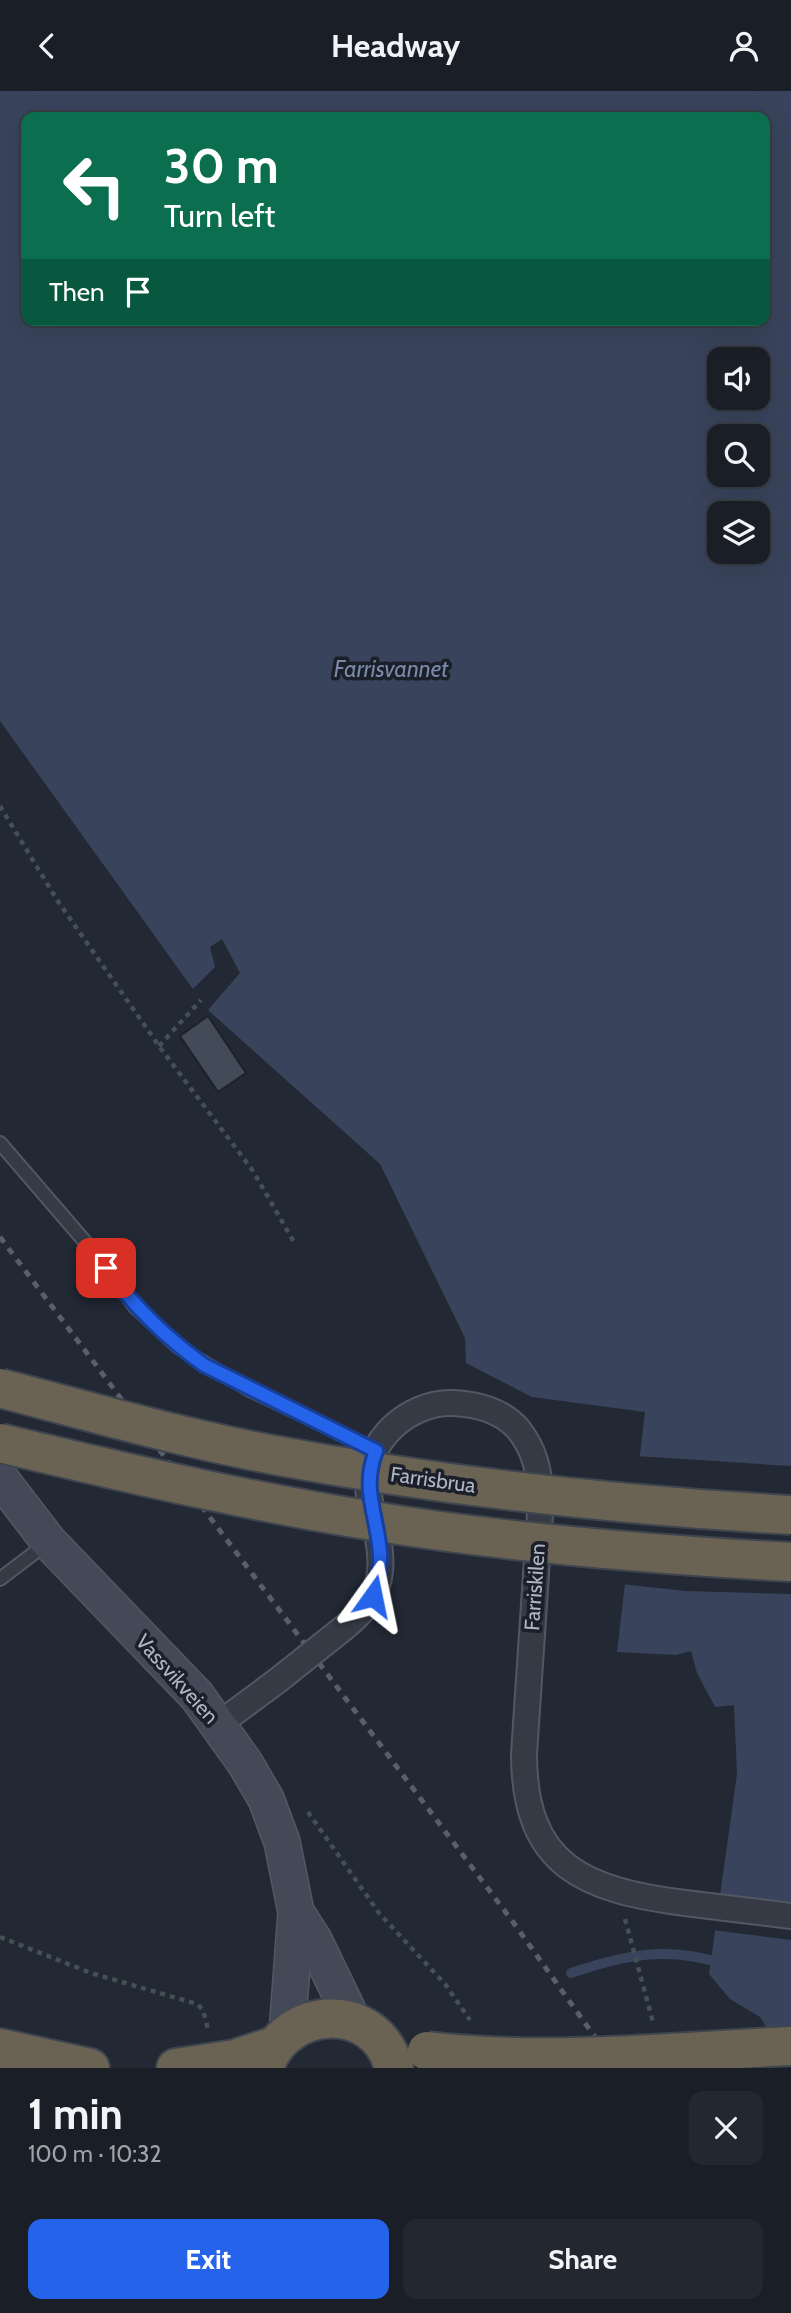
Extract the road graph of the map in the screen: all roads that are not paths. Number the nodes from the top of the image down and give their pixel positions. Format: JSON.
{"nodes":[{"id":1,"x":0,"y":1143,"type":"edge"},
{"id":2,"x":0,"y":1388,"type":"edge"},
{"id":3,"x":0,"y":1443,"type":"edge"},
{"id":4,"x":376,"y":1451,"type":"junction"},
{"id":5,"x":0,"y":1478,"type":"edge"},
{"id":6,"x":791,"y":1515,"type":"edge"},
{"id":7,"x":49,"y":1542,"type":"junction"},
{"id":8,"x":791,"y":1562,"type":"edge"},
{"id":9,"x":0,"y":1579,"type":"edge"},
{"id":10,"x":219,"y":1724,"type":"junction"},
{"id":11,"x":296,"y":1912,"type":"junction"},
{"id":12,"x":791,"y":1916,"type":"edge"},
{"id":13,"x":364,"y":2029,"type":"junction"},
{"id":14,"x":791,"y":2046,"type":"edge"},
{"id":15,"x":0,"y":2048,"type":"edge"},
{"id":16,"x":275,"y":2049,"type":"edge"},
{"id":17,"x":411,"y":2060,"type":"edge"},
{"id":18,"x":90,"y":2068,"type":"edge"},
{"id":19,"x":176,"y":2068,"type":"edge"}],
"edges":[{"from":1,"to":4,"type":"lane"},
{"from":2,"to":6,"type":"highway","name":"Farrisbrua","bridge":true},
{"from":3,"to":8,"type":"highway","bridge":true},
{"from":4,"to":10,"type":"street","name":"Farriskilen","bridge":true},
{"from":4,"to":12,"type":"street","name":"Farriskilen"},
{"from":5,"to":7,"type":"street","name":"Vassvikveien"},
{"from":7,"to":9,"type":"lane"},
{"from":7,"to":10,"type":"street","name":"Vassvikveien"},
{"from":10,"to":11,"type":"street","name":"Vassvikveien"},
{"from":11,"to":13,"type":"street","name":"Vassvikveien"},
{"from":11,"to":16,"type":"street","name":"Vassvikveien"},
{"from":13,"to":16,"type":"highway"},
{"from":13,"to":17,"type":"highway"},
{"from":14,"to":17,"type":"highway","bridge":true},
{"from":15,"to":18,"type":"highway"},
{"from":16,"to":19,"type":"highway"}]}
